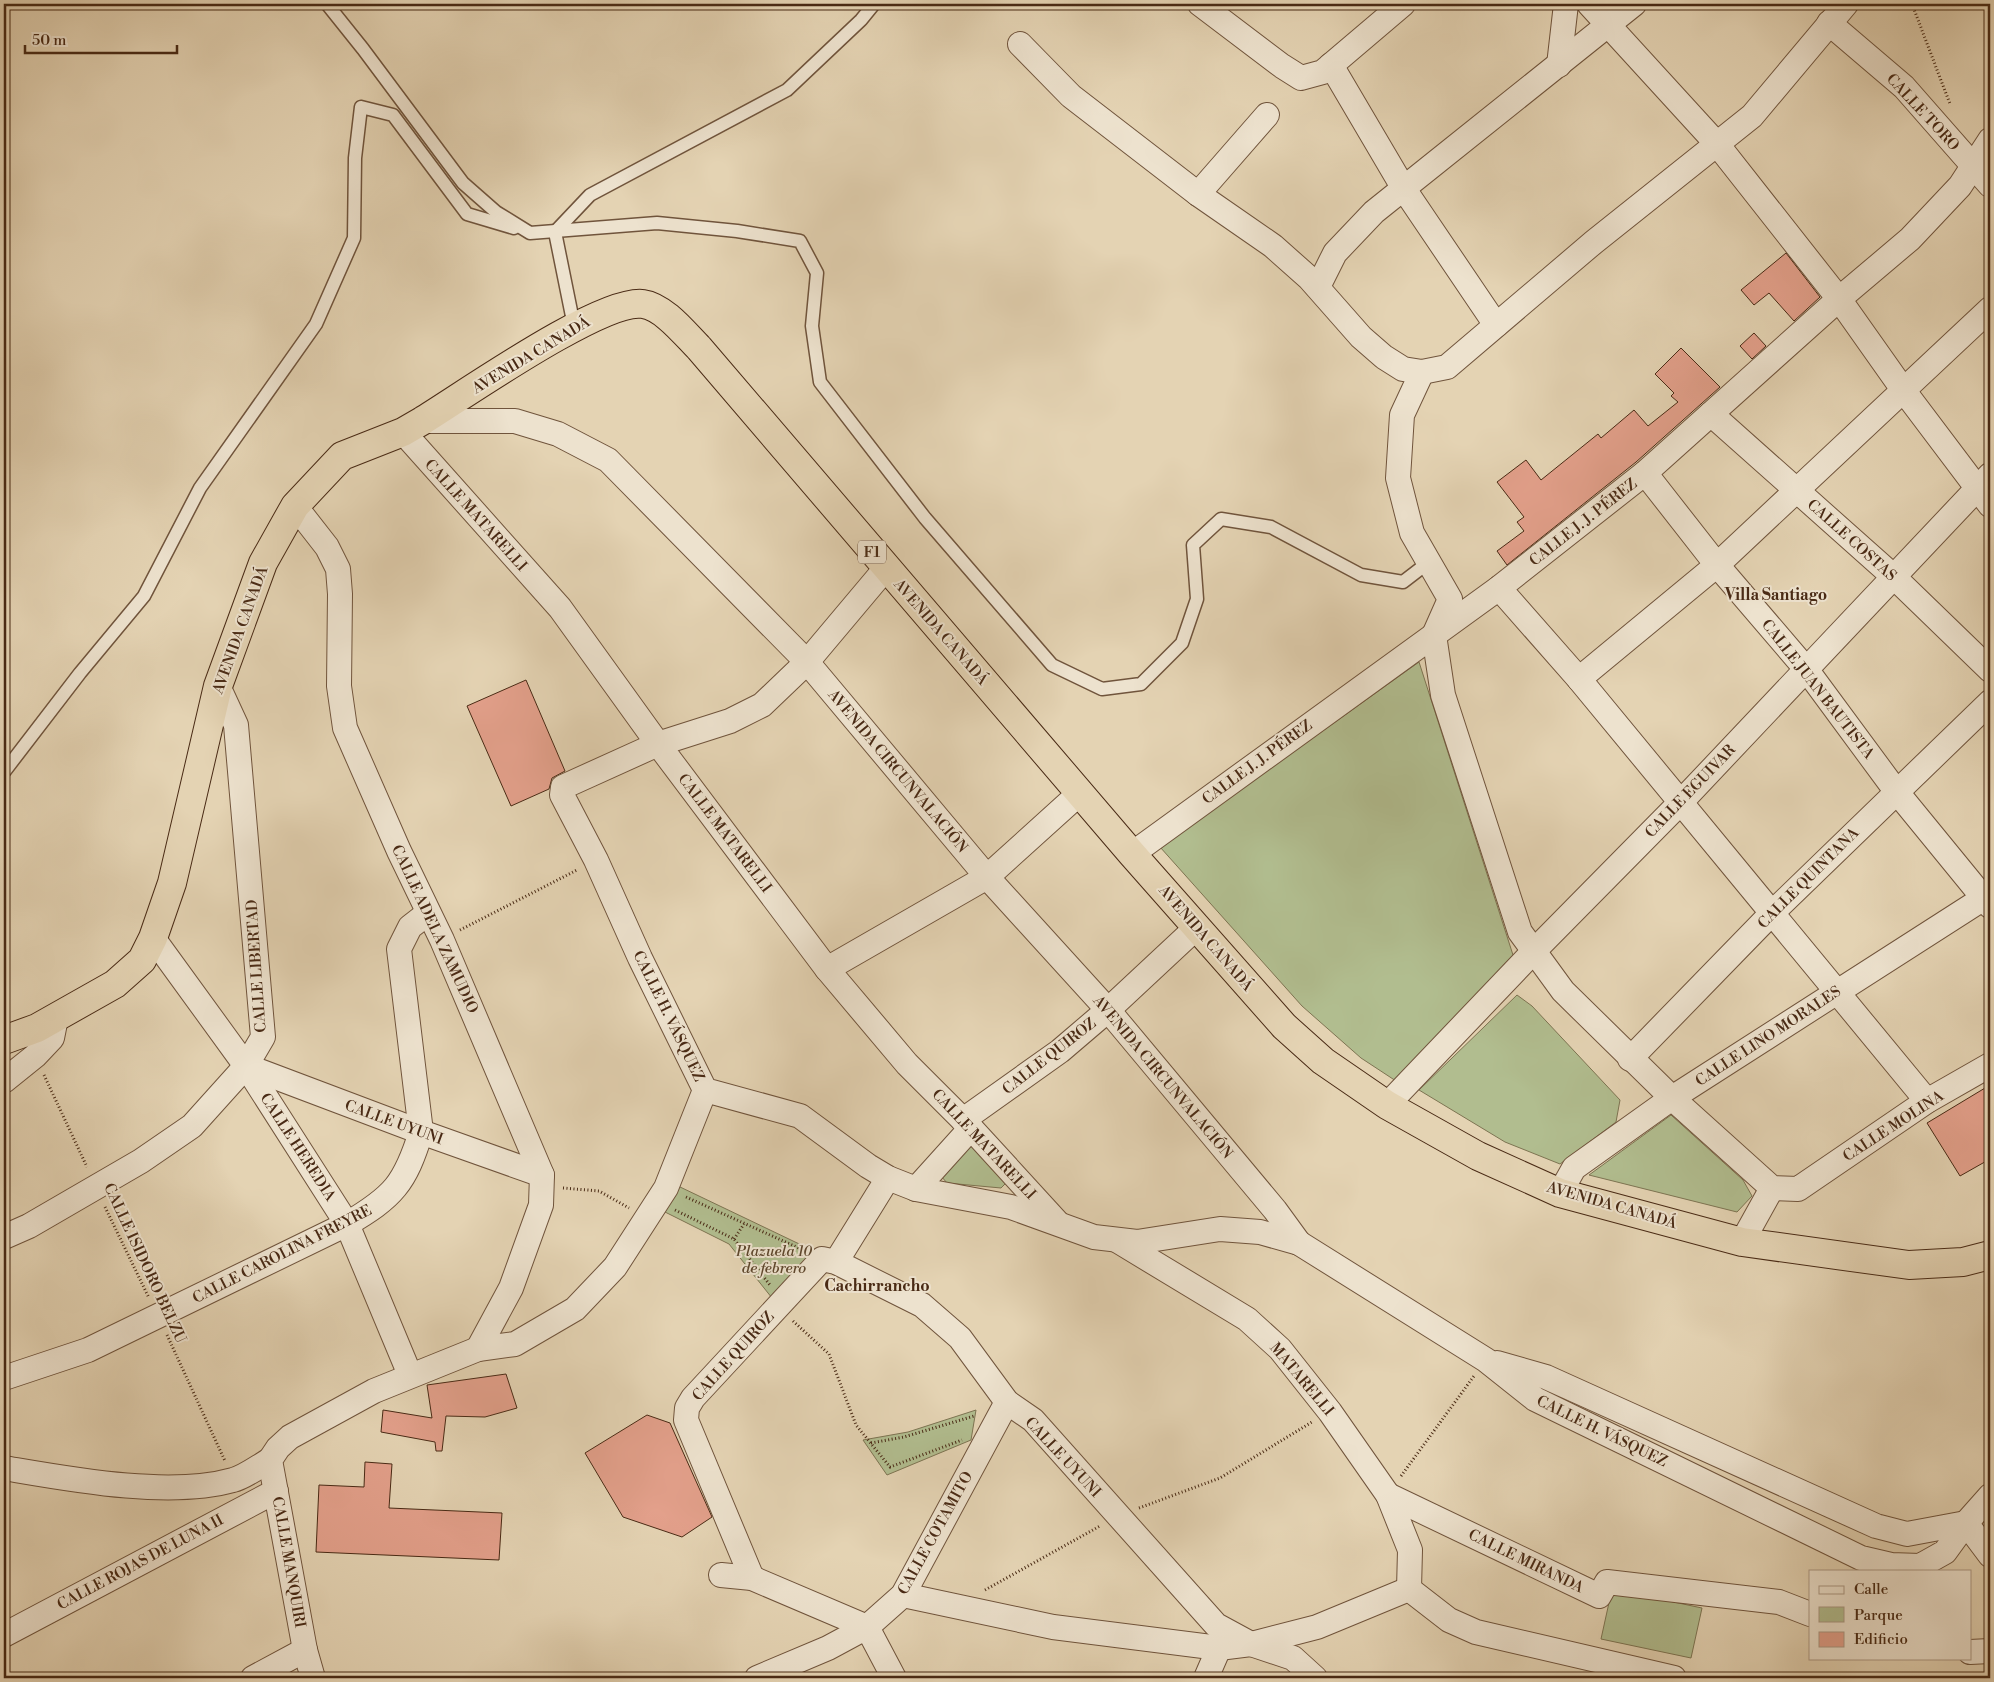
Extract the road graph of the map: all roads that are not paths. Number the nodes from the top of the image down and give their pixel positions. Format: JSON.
{"nodes":[{"id":1,"x":327,"y":4,"type":"edge"},
{"id":2,"x":874,"y":4,"type":"edge"},
{"id":3,"x":1200,"y":4,"type":"edge"},
{"id":4,"x":1403,"y":4,"type":"edge"},
{"id":5,"x":1566,"y":4,"type":"edge"},
{"id":6,"x":1589,"y":4,"type":"edge"},
{"id":7,"x":1634,"y":4,"type":"edge"},
{"id":8,"x":1846,"y":4,"type":"edge"},
{"id":9,"x":1829,"y":23,"type":"junction"},
{"id":10,"x":1608,"y":25,"type":"junction"},
{"id":11,"x":1020,"y":44,"type":"dead end"},
{"id":12,"x":1331,"y":65,"type":"junction"},
{"id":13,"x":1559,"y":65,"type":"junction"},
{"id":14,"x":1267,"y":114,"type":"dead end"},
{"id":15,"x":1990,"y":140,"type":"edge"},
{"id":16,"x":1717,"y":144,"type":"junction"},
{"id":17,"x":1973,"y":165,"type":"junction"},
{"id":18,"x":1990,"y":185,"type":"edge"},
{"id":19,"x":1404,"y":189,"type":"junction"},
{"id":20,"x":1198,"y":194,"type":"junction"},
{"id":21,"x":555,"y":232,"type":"junction"},
{"id":22,"x":530,"y":233,"type":"junction"},
{"id":23,"x":1318,"y":287,"type":"junction"},
{"id":24,"x":1839,"y":299,"type":"junction"},
{"id":25,"x":1990,"y":309,"type":"edge"},
{"id":26,"x":1496,"y":325,"type":"junction"},
{"id":27,"x":574,"y":326,"type":"junction"},
{"id":28,"x":1422,"y":372,"type":"junction"},
{"id":29,"x":1904,"y":391,"type":"junction"},
{"id":30,"x":1711,"y":414,"type":"junction"},
{"id":31,"x":413,"y":426,"type":"junction"},
{"id":32,"x":1645,"y":473,"type":"junction"},
{"id":33,"x":1986,"y":489,"type":"edge"},
{"id":34,"x":1797,"y":490,"type":"junction"},
{"id":35,"x":296,"y":506,"type":"junction"},
{"id":36,"x":1428,"y":562,"type":"junction"},
{"id":37,"x":1717,"y":565,"type":"junction"},
{"id":38,"x":886,"y":568,"type":"junction"},
{"id":39,"x":1894,"y":577,"type":"junction"},
{"id":40,"x":1499,"y":588,"type":"junction"},
{"id":41,"x":1434,"y":635,"type":"junction"},
{"id":42,"x":807,"y":662,"type":"junction"},
{"id":43,"x":1806,"y":669,"type":"junction"},
{"id":44,"x":1990,"y":670,"type":"edge"},
{"id":45,"x":1579,"y":679,"type":"junction"},
{"id":46,"x":218,"y":686,"type":"junction"},
{"id":47,"x":1990,"y":702,"type":"edge"},
{"id":48,"x":658,"y":744,"type":"junction"},
{"id":49,"x":4,"y":772,"type":"edge"},
{"id":50,"x":1896,"y":791,"type":"junction"},
{"id":51,"x":1081,"y":792,"type":"junction"},
{"id":52,"x":1680,"y":803,"type":"junction"},
{"id":53,"x":1132,"y":854,"type":"junction"},
{"id":54,"x":987,"y":877,"type":"junction"},
{"id":55,"x":1988,"y":900,"type":"edge"},
{"id":56,"x":428,"y":913,"type":"junction"},
{"id":57,"x":1771,"y":914,"type":"junction"},
{"id":58,"x":1197,"y":927,"type":"junction"},
{"id":59,"x":153,"y":938,"type":"junction"},
{"id":60,"x":1534,"y":951,"type":"junction"},
{"id":61,"x":827,"y":968,"type":"junction"},
{"id":62,"x":1835,"y":992,"type":"junction"},
{"id":63,"x":1108,"y":1010,"type":"junction"},
{"id":64,"x":56,"y":1018,"type":"junction"},
{"id":65,"x":4,"y":1040,"type":"edge"},
{"id":66,"x":1630,"y":1060,"type":"junction"},
{"id":67,"x":1990,"y":1065,"type":"edge"},
{"id":68,"x":246,"y":1066,"type":"junction"},
{"id":69,"x":4,"y":1081,"type":"edge"},
{"id":70,"x":705,"y":1090,"type":"junction"},
{"id":71,"x":1672,"y":1098,"type":"junction"},
{"id":72,"x":1927,"y":1102,"type":"junction"},
{"id":73,"x":1387,"y":1105,"type":"junction"},
{"id":74,"x":967,"y":1124,"type":"junction"},
{"id":75,"x":422,"y":1132,"type":"junction"},
{"id":76,"x":888,"y":1178,"type":"junction"},
{"id":77,"x":542,"y":1181,"type":"junction"},
{"id":78,"x":1772,"y":1188,"type":"junction"},
{"id":79,"x":916,"y":1189,"type":"junction"},
{"id":80,"x":1560,"y":1193,"type":"junction"},
{"id":81,"x":348,"y":1224,"type":"junction"},
{"id":82,"x":1060,"y":1225,"type":"junction"},
{"id":83,"x":4,"y":1237,"type":"edge"},
{"id":84,"x":1116,"y":1240,"type":"junction"},
{"id":85,"x":1742,"y":1242,"type":"junction"},
{"id":86,"x":1299,"y":1243,"type":"junction"},
{"id":87,"x":1990,"y":1255,"type":"edge"},
{"id":88,"x":829,"y":1261,"type":"junction"},
{"id":89,"x":478,"y":1349,"type":"junction"},
{"id":90,"x":1486,"y":1360,"type":"junction"},
{"id":91,"x":410,"y":1375,"type":"junction"},
{"id":92,"x":4,"y":1378,"type":"edge"},
{"id":93,"x":1007,"y":1402,"type":"junction"},
{"id":94,"x":274,"y":1454,"type":"junction"},
{"id":95,"x":4,"y":1468,"type":"edge"},
{"id":96,"x":276,"y":1490,"type":"junction"},
{"id":97,"x":1388,"y":1495,"type":"junction"},
{"id":98,"x":1990,"y":1496,"type":"edge"},
{"id":99,"x":1966,"y":1522,"type":"junction"},
{"id":100,"x":1990,"y":1555,"type":"edge"},
{"id":101,"x":721,"y":1575,"type":"dead end"},
{"id":102,"x":752,"y":1578,"type":"junction"},
{"id":103,"x":1409,"y":1589,"type":"junction"},
{"id":104,"x":903,"y":1595,"type":"junction"},
{"id":105,"x":1809,"y":1614,"type":"edge"},
{"id":106,"x":867,"y":1627,"type":"junction"},
{"id":107,"x":4,"y":1635,"type":"edge"},
{"id":108,"x":1252,"y":1644,"type":"junction"},
{"id":109,"x":1219,"y":1648,"type":"junction"},
{"id":110,"x":306,"y":1650,"type":"junction"},
{"id":111,"x":1990,"y":1651,"type":"edge"},
{"id":112,"x":1972,"y":1652,"type":"edge"},
{"id":113,"x":253,"y":1678,"type":"edge"},
{"id":114,"x":313,"y":1678,"type":"edge"},
{"id":115,"x":757,"y":1678,"type":"edge"},
{"id":116,"x":894,"y":1678,"type":"edge"},
{"id":117,"x":1206,"y":1678,"type":"edge"},
{"id":118,"x":1315,"y":1678,"type":"edge"},
{"id":119,"x":1674,"y":1678,"type":"edge"}],
"edges":[{"from":1,"to":22,"type":"lane"},
{"from":2,"to":21,"type":"lane"},
{"from":3,"to":12,"type":"street"},
{"from":4,"to":12,"type":"street"},
{"from":5,"to":13,"type":"street"},
{"from":6,"to":10,"type":"street"},
{"from":7,"to":10,"type":"street"},
{"from":8,"to":9,"type":"street"},
{"from":9,"to":16,"type":"street"},
{"from":9,"to":17,"type":"street","name":"CALLE TORO"},
{"from":10,"to":13,"type":"street"},
{"from":10,"to":16,"type":"street"},
{"from":11,"to":20,"type":"street"},
{"from":12,"to":19,"type":"street"},
{"from":13,"to":19,"type":"street"},
{"from":14,"to":20,"type":"street"},
{"from":15,"to":17,"type":"street","name":"CALLE J. J. PÉREZ"},
{"from":16,"to":24,"type":"street"},
{"from":16,"to":26,"type":"street"},
{"from":17,"to":18,"type":"street","name":"CALLE TORO"},
{"from":17,"to":24,"type":"street","name":"CALLE J. J. PÉREZ"},
{"from":19,"to":23,"type":"street"},
{"from":19,"to":26,"type":"street"},
{"from":20,"to":23,"type":"street"},
{"from":21,"to":22,"type":"lane"},
{"from":21,"to":27,"type":"lane"},
{"from":21,"to":36,"type":"lane"},
{"from":22,"to":49,"type":"lane"},
{"from":23,"to":28,"type":"street"},
{"from":24,"to":29,"type":"street"},
{"from":24,"to":30,"type":"street","name":"CALLE J. J. PÉREZ"},
{"from":25,"to":29,"type":"street"},
{"from":26,"to":28,"type":"street"},
{"from":27,"to":31,"type":"highway","name":"AVENIDA CANADÁ","number":"F1"},
{"from":27,"to":38,"type":"highway","name":"AVENIDA CANADÁ","number":"F1"},
{"from":28,"to":36,"type":"street"},
{"from":29,"to":33,"type":"street"},
{"from":29,"to":34,"type":"street"},
{"from":30,"to":32,"type":"street","name":"CALLE J. J. PÉREZ"},
{"from":30,"to":34,"type":"street","name":"CALLE COSTAS"},
{"from":31,"to":35,"type":"highway","name":"AVENIDA CANADÁ","number":"F1"},
{"from":31,"to":42,"type":"street","name":"AVENIDA CIRCUNVALACIÓN"},
{"from":31,"to":48,"type":"street","name":"CALLE MATARELLI"},
{"from":32,"to":37,"type":"street","name":"CALLE JUAN BAUTISTA"},
{"from":32,"to":40,"type":"street","name":"CALLE J. J. PÉREZ"},
{"from":33,"to":39,"type":"street","name":"CALLE EGUIVAR"},
{"from":34,"to":37,"type":"street"},
{"from":34,"to":39,"type":"street","name":"CALLE COSTAS"},
{"from":35,"to":46,"type":"highway","name":"AVENIDA CANADÁ","number":"F1"},
{"from":35,"to":56,"type":"street","name":"CALLE ADELA ZAMUDIO"},
{"from":36,"to":41,"type":"street"},
{"from":37,"to":43,"type":"street","name":"CALLE JUAN BAUTISTA"},
{"from":37,"to":45,"type":"street"},
{"from":38,"to":42,"type":"street"},
{"from":38,"to":51,"type":"highway","name":"AVENIDA CANADÁ","number":"F1"},
{"from":39,"to":43,"type":"street","name":"CALLE EGUIVAR"},
{"from":39,"to":44,"type":"street","name":"CALLE COSTAS"},
{"from":40,"to":41,"type":"street","name":"CALLE J. J. PÉREZ"},
{"from":40,"to":45,"type":"street"},
{"from":41,"to":53,"type":"street","name":"CALLE J. J. PÉREZ"},
{"from":41,"to":60,"type":"street"},
{"from":42,"to":48,"type":"street"},
{"from":42,"to":54,"type":"street","name":"AVENIDA CIRCUNVALACIÓN"},
{"from":43,"to":50,"type":"street","name":"CALLE JUAN BAUTISTA"},
{"from":43,"to":52,"type":"street","name":"CALLE EGUIVAR"},
{"from":45,"to":52,"type":"street"},
{"from":46,"to":59,"type":"highway","name":"AVENIDA CANADÁ","number":"F1"},
{"from":46,"to":68,"type":"street","name":"CALLE LIBERTAD"},
{"from":47,"to":50,"type":"street","name":"CALLE QUINTANA"},
{"from":48,"to":61,"type":"street","name":"CALLE MATARELLI"},
{"from":48,"to":70,"type":"street","name":"CALLE H. VÁSQUEZ"},
{"from":50,"to":55,"type":"street","name":"CALLE JUAN BAUTISTA"},
{"from":50,"to":57,"type":"street","name":"CALLE QUINTANA"},
{"from":51,"to":53,"type":"highway","name":"AVENIDA CANADÁ","number":"F1"},
{"from":51,"to":54,"type":"street"},
{"from":52,"to":57,"type":"street"},
{"from":52,"to":60,"type":"street","name":"CALLE EGUIVAR"},
{"from":53,"to":58,"type":"highway","name":"AVENIDA CANADÁ","number":"F1"},
{"from":54,"to":61,"type":"street"},
{"from":54,"to":63,"type":"street","name":"AVENIDA CIRCUNVALACIÓN"},
{"from":55,"to":62,"type":"street","name":"CALLE LINO MORALES"},
{"from":56,"to":75,"type":"street","name":"CALLE CAROLINA FREYRE"},
{"from":56,"to":77,"type":"street","name":"CALLE ADELA ZAMUDIO"},
{"from":57,"to":62,"type":"street"},
{"from":57,"to":66,"type":"street","name":"CALLE QUINTANA"},
{"from":58,"to":63,"type":"street","name":"CALLE QUIROZ"},
{"from":58,"to":73,"type":"highway","name":"AVENIDA CANADÁ","number":"F1"},
{"from":59,"to":64,"type":"highway","name":"AVENIDA CANADÁ","number":"F1"},
{"from":59,"to":68,"type":"street","name":"CALLE HEREDIA"},
{"from":60,"to":66,"type":"street"},
{"from":60,"to":73,"type":"street","name":"CALLE EGUIVAR"},
{"from":61,"to":74,"type":"street","name":"CALLE MATARELLI"},
{"from":62,"to":71,"type":"street","name":"CALLE LINO MORALES"},
{"from":62,"to":72,"type":"street"},
{"from":63,"to":74,"type":"street","name":"CALLE QUIROZ"},
{"from":63,"to":86,"type":"street","name":"AVENIDA CIRCUNVALACIÓN"},
{"from":64,"to":65,"type":"highway","name":"AVENIDA CANADÁ","number":"F1"},
{"from":64,"to":69,"type":"street"},
{"from":66,"to":71,"type":"street"},
{"from":67,"to":72,"type":"street","name":"CALLE MOLINA"},
{"from":68,"to":75,"type":"street","name":"CALLE UYUNI"},
{"from":68,"to":81,"type":"street","name":"CALLE HEREDIA"},
{"from":68,"to":83,"type":"street","name":"CALLE LIBERTAD"},
{"from":70,"to":76,"type":"street","name":"CALLE H. VÁSQUEZ"},
{"from":70,"to":89,"type":"street"},
{"from":71,"to":78,"type":"street"},
{"from":71,"to":80,"type":"street","name":"CALLE LINO MORALES"},
{"from":72,"to":78,"type":"street","name":"CALLE MOLINA"},
{"from":73,"to":80,"type":"highway","name":"AVENIDA CANADÁ","number":"F1"},
{"from":74,"to":79,"type":"street","name":"CALLE QUIROZ"},
{"from":74,"to":82,"type":"street","name":"CALLE MATARELLI"},
{"from":75,"to":77,"type":"street","name":"CALLE UYUNI"},
{"from":75,"to":81,"type":"street","name":"CALLE CAROLINA FREYRE"},
{"from":76,"to":79,"type":"street","name":"CALLE H. VÁSQUEZ"},
{"from":76,"to":88,"type":"street","name":"CALLE QUIROZ"},
{"from":77,"to":89,"type":"street"},
{"from":78,"to":85,"type":"street"},
{"from":79,"to":82,"type":"street","name":"CALLE H. VÁSQUEZ"},
{"from":80,"to":85,"type":"highway","name":"AVENIDA CANADÁ","number":"F1"},
{"from":81,"to":91,"type":"street","name":"CALLE HEREDIA"},
{"from":81,"to":92,"type":"street","name":"CALLE CAROLINA FREYRE"},
{"from":82,"to":84,"type":"street","name":"CALLE H. VÁSQUEZ"},
{"from":84,"to":86,"type":"street","name":"CALLE H. VÁSQUEZ"},
{"from":84,"to":97,"type":"street","name":"MATARELLI"},
{"from":85,"to":87,"type":"highway","name":"AVENIDA CANADÁ","number":"F1"},
{"from":86,"to":90,"type":"street"},
{"from":88,"to":93,"type":"street","name":"CALLE UYUNI"},
{"from":88,"to":102,"type":"street","name":"CALLE QUIROZ"},
{"from":89,"to":91,"type":"street"},
{"from":90,"to":99,"type":"street","name":"CALLE H. VÁSQUEZ"},
{"from":90,"to":99,"type":"street","name":"CALLE H. VÁSQUEZ"},
{"from":91,"to":94,"type":"street"},
{"from":93,"to":104,"type":"street","name":"CALLE COTAMITO"},
{"from":93,"to":108,"type":"street","name":"CALLE UYUNI"},
{"from":94,"to":95,"type":"street"},
{"from":94,"to":96,"type":"street","name":"CALLE MANQUIRI"},
{"from":96,"to":107,"type":"street","name":"CALLE ROJAS DE LUNA II"},
{"from":96,"to":110,"type":"street","name":"CALLE MANQUIRI"},
{"from":97,"to":103,"type":"street","name":"MATARELLI"},
{"from":97,"to":105,"type":"street","name":"CALLE MIRANDA"},
{"from":98,"to":99,"type":"street","name":"CALLE H. VÁSQUEZ"},
{"from":99,"to":100,"type":"street"},
{"from":101,"to":102,"type":"street"},
{"from":102,"to":106,"type":"street"},
{"from":103,"to":108,"type":"street"},
{"from":103,"to":119,"type":"street"},
{"from":104,"to":106,"type":"street","name":"CALLE COTAMITO"},
{"from":104,"to":109,"type":"street"},
{"from":106,"to":115,"type":"street","name":"CALLE COTAMITO"},
{"from":106,"to":116,"type":"street"},
{"from":108,"to":109,"type":"street"},
{"from":108,"to":118,"type":"street","name":"CALLE UYUNI"},
{"from":109,"to":117,"type":"street"},
{"from":110,"to":113,"type":"street"},
{"from":110,"to":114,"type":"street","name":"CALLE MANQUIRI"},
{"from":111,"to":112,"type":"street"}]}
